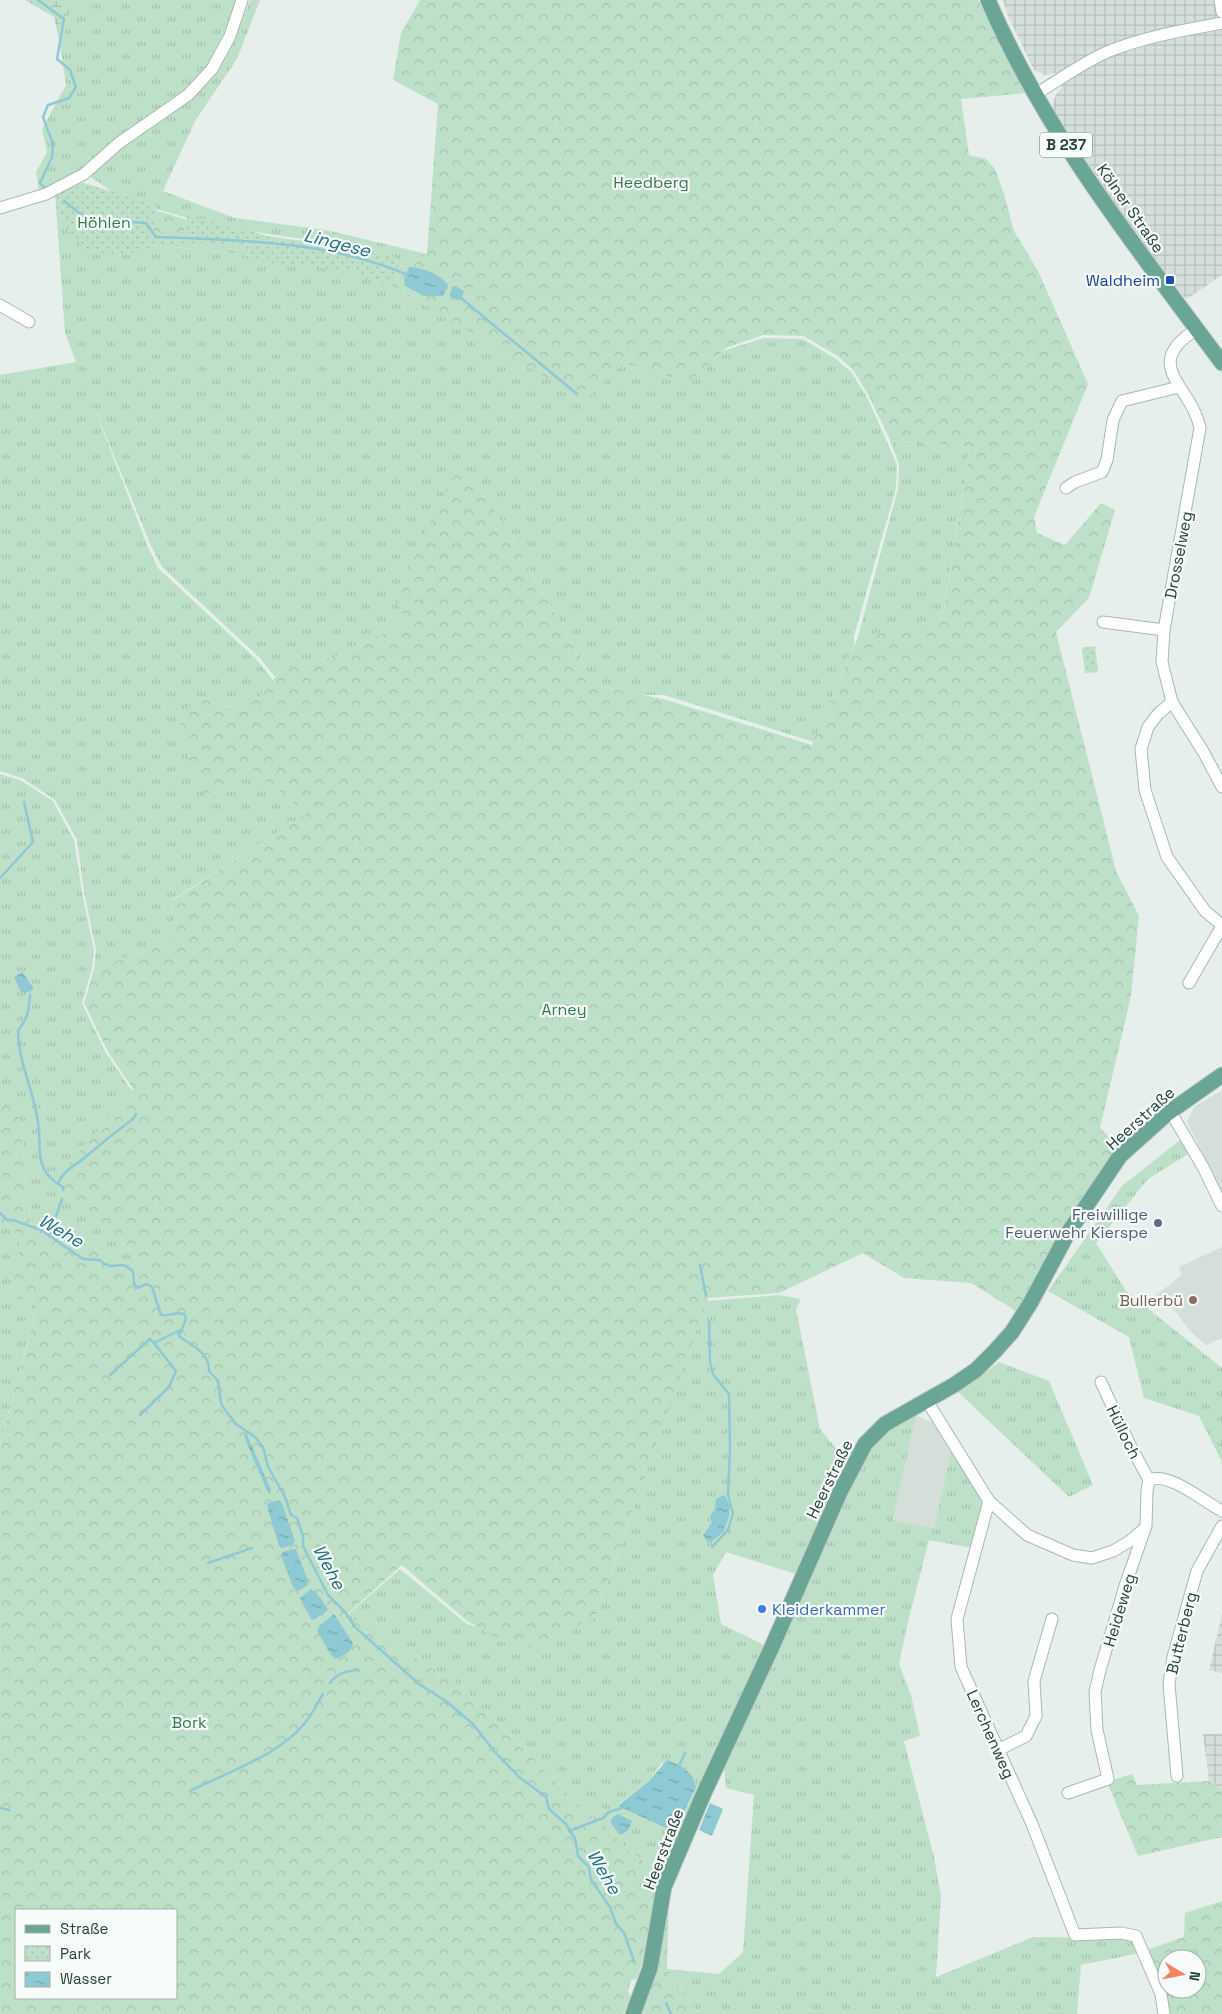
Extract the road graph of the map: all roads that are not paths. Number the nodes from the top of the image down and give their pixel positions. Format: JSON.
{"nodes":[{"id":1,"x":242,"y":0,"type":"edge"},
{"id":2,"x":988,"y":0,"type":"edge"},
{"id":3,"x":1220,"y":0,"type":"edge"},
{"id":4,"x":1222,"y":12,"type":"edge"},
{"id":5,"x":1222,"y":23,"type":"edge"},
{"id":6,"x":1034,"y":95,"type":"junction"},
{"id":7,"x":0,"y":208,"type":"edge"},
{"id":8,"x":0,"y":305,"type":"edge"},
{"id":9,"x":29,"y":322,"type":"dead end"},
{"id":10,"x":1197,"y":329,"type":"junction"},
{"id":11,"x":1222,"y":363,"type":"edge"},
{"id":12,"x":1179,"y":387,"type":"junction"},
{"id":13,"x":1066,"y":488,"type":"dead end"},
{"id":14,"x":1102,"y":622,"type":"dead end"},
{"id":15,"x":1164,"y":630,"type":"junction"},
{"id":16,"x":1172,"y":702,"type":"junction"},
{"id":17,"x":1222,"y":787,"type":"edge"},
{"id":18,"x":1222,"y":925,"type":"edge"},
{"id":19,"x":1189,"y":983,"type":"dead end"},
{"id":20,"x":1222,"y":1075,"type":"edge"},
{"id":21,"x":1170,"y":1111,"type":"junction"},
{"id":22,"x":1222,"y":1206,"type":"edge"},
{"id":23,"x":1101,"y":1382,"type":"dead end"},
{"id":24,"x":927,"y":1401,"type":"junction"},
{"id":25,"x":1149,"y":1480,"type":"junction"},
{"id":26,"x":989,"y":1501,"type":"junction"},
{"id":27,"x":1222,"y":1511,"type":"edge"},
{"id":28,"x":1146,"y":1526,"type":"junction"},
{"id":29,"x":1222,"y":1526,"type":"edge"},
{"id":30,"x":1052,"y":1619,"type":"dead end"},
{"id":31,"x":998,"y":1750,"type":"junction"},
{"id":32,"x":1177,"y":1776,"type":"dead end"},
{"id":33,"x":1068,"y":1794,"type":"dead end"},
{"id":34,"x":633,"y":2014,"type":"edge"},
{"id":35,"x":1164,"y":2014,"type":"edge"}],
"edges":[{"from":1,"to":7,"type":"street"},
{"from":2,"to":6,"type":"main road","number":"B 237"},
{"from":3,"to":4,"type":"street"},
{"from":5,"to":6,"type":"street"},
{"from":6,"to":10,"type":"main road","name":"Kölner Straße","number":"B 237"},
{"from":8,"to":9,"type":"street"},
{"from":10,"to":11,"type":"main road","name":"Kölner Straße","number":"B 237"},
{"from":10,"to":12,"type":"street","name":"Drosselweg"},
{"from":12,"to":13,"type":"street"},
{"from":12,"to":15,"type":"street","name":"Drosselweg"},
{"from":14,"to":15,"type":"street"},
{"from":15,"to":16,"type":"street","name":"Drosselweg"},
{"from":16,"to":17,"type":"street","name":"Drosselweg"},
{"from":16,"to":18,"type":"street"},
{"from":18,"to":19,"type":"street"},
{"from":20,"to":21,"type":"main road","name":"Heerstraße"},
{"from":21,"to":22,"type":"street"},
{"from":21,"to":24,"type":"main road","name":"Heerstraße"},
{"from":23,"to":25,"type":"street","name":"Hülloch"},
{"from":24,"to":26,"type":"street"},
{"from":24,"to":34,"type":"main road","name":"Heerstraße"},
{"from":25,"to":27,"type":"street"},
{"from":25,"to":28,"type":"street","name":"Heideweg"},
{"from":26,"to":28,"type":"street"},
{"from":26,"to":31,"type":"street","name":"Lerchenweg"},
{"from":28,"to":33,"type":"street","name":"Heideweg"},
{"from":29,"to":32,"type":"street","name":"Butterberg"},
{"from":30,"to":31,"type":"street"},
{"from":31,"to":35,"type":"street","name":"Lerchenweg"}]}
